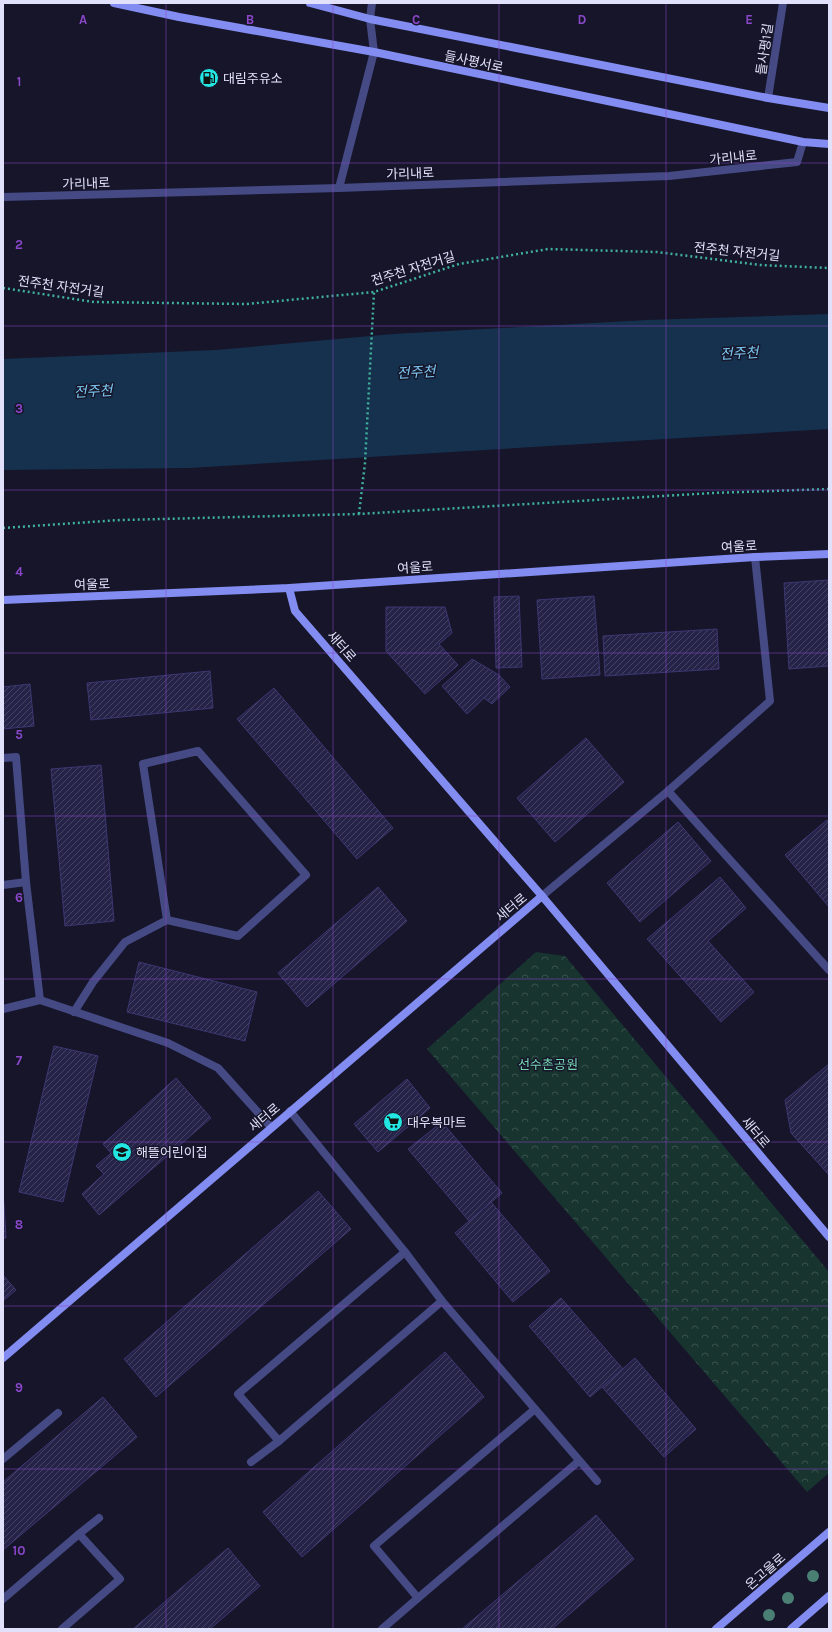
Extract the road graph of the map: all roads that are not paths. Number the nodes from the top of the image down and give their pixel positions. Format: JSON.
{"nodes":[{"id":1,"x":114,"y":3,"type":"edge"},
{"id":2,"x":310,"y":3,"type":"edge"},
{"id":3,"x":372,"y":3,"type":"edge"},
{"id":4,"x":782,"y":3,"type":"edge"},
{"id":5,"x":370,"y":19,"type":"junction"},
{"id":6,"x":374,"y":52,"type":"junction"},
{"id":7,"x":768,"y":98,"type":"junction"},
{"id":8,"x":829,"y":108,"type":"edge"},
{"id":9,"x":803,"y":142,"type":"junction"},
{"id":10,"x":829,"y":144,"type":"edge"},
{"id":11,"x":339,"y":188,"type":"junction"},
{"id":12,"x":3,"y":197,"type":"edge"},
{"id":13,"x":829,"y":554,"type":"edge"},
{"id":14,"x":755,"y":557,"type":"junction"},
{"id":15,"x":290,"y":588,"type":"junction"},
{"id":16,"x":3,"y":600,"type":"edge"},
{"id":17,"x":3,"y":758,"type":"edge"},
{"id":18,"x":668,"y":792,"type":"junction"},
{"id":19,"x":26,"y":882,"type":"junction"},
{"id":20,"x":3,"y":885,"type":"edge"},
{"id":21,"x":542,"y":896,"type":"junction"},
{"id":22,"x":167,"y":920,"type":"junction"},
{"id":23,"x":828,"y":966,"type":"edge"},
{"id":24,"x":40,"y":1000,"type":"junction"},
{"id":25,"x":3,"y":1009,"type":"edge"},
{"id":26,"x":74,"y":1012,"type":"junction"},
{"id":27,"x":290,"y":1111,"type":"junction"},
{"id":28,"x":271,"y":1127,"type":"junction"},
{"id":29,"x":829,"y":1237,"type":"edge"},
{"id":30,"x":405,"y":1252,"type":"junction"},
{"id":31,"x":442,"y":1301,"type":"junction"},
{"id":32,"x":3,"y":1358,"type":"edge"},
{"id":33,"x":535,"y":1409,"type":"junction"},
{"id":34,"x":58,"y":1413,"type":"dead end"},
{"id":35,"x":279,"y":1441,"type":"junction"},
{"id":36,"x":3,"y":1459,"type":"edge"},
{"id":37,"x":579,"y":1461,"type":"junction"},
{"id":38,"x":251,"y":1462,"type":"dead end"},
{"id":39,"x":597,"y":1481,"type":"dead end"},
{"id":40,"x":99,"y":1518,"type":"dead end"},
{"id":41,"x":829,"y":1532,"type":"edge"},
{"id":42,"x":79,"y":1534,"type":"junction"},
{"id":43,"x":829,"y":1596,"type":"edge"},
{"id":44,"x":418,"y":1598,"type":"junction"},
{"id":45,"x":3,"y":1599,"type":"edge"},
{"id":46,"x":62,"y":1629,"type":"edge"},
{"id":47,"x":382,"y":1629,"type":"edge"},
{"id":48,"x":716,"y":1629,"type":"edge"},
{"id":49,"x":791,"y":1629,"type":"edge"}],
"edges":[{"from":1,"to":6,"type":"street","name":"들사평서로"},
{"from":2,"to":5,"type":"street","name":"들사평서로"},
{"from":3,"to":5,"type":"street"},
{"from":4,"to":7,"type":"street","name":"들사평1길"},
{"from":5,"to":6,"type":"street"},
{"from":5,"to":7,"type":"street","name":"들사평서로"},
{"from":6,"to":9,"type":"street","name":"들사평서로"},
{"from":6,"to":11,"type":"street"},
{"from":7,"to":8,"type":"street","name":"들사평서로"},
{"from":9,"to":10,"type":"street","name":"들사평서로"},
{"from":9,"to":11,"type":"street","name":"가리내로"},
{"from":11,"to":12,"type":"street","name":"가리내로"},
{"from":13,"to":14,"type":"street","name":"여울로"},
{"from":14,"to":15,"type":"street","name":"여울로"},
{"from":14,"to":18,"type":"street","name":"새터로"},
{"from":15,"to":16,"type":"street","name":"여울로"},
{"from":15,"to":21,"type":"street","name":"새터로"},
{"from":17,"to":19,"type":"street"},
{"from":18,"to":21,"type":"street","name":"새터로"},
{"from":18,"to":23,"type":"street"},
{"from":19,"to":20,"type":"street"},
{"from":19,"to":24,"type":"street"},
{"from":21,"to":27,"type":"street","name":"새터로"},
{"from":21,"to":29,"type":"street","name":"새터로"},
{"from":22,"to":22,"type":"street"},
{"from":22,"to":26,"type":"street"},
{"from":24,"to":25,"type":"street"},
{"from":24,"to":26,"type":"street"},
{"from":26,"to":28,"type":"street"},
{"from":27,"to":28,"type":"street","name":"새터로"},
{"from":27,"to":30,"type":"street"},
{"from":28,"to":32,"type":"street","name":"새터로"},
{"from":30,"to":31,"type":"street"},
{"from":30,"to":35,"type":"street"},
{"from":31,"to":33,"type":"street"},
{"from":31,"to":35,"type":"street"},
{"from":33,"to":37,"type":"street"},
{"from":33,"to":44,"type":"street"},
{"from":34,"to":36,"type":"street"},
{"from":35,"to":38,"type":"street"},
{"from":37,"to":39,"type":"street"},
{"from":37,"to":44,"type":"street"},
{"from":40,"to":42,"type":"street"},
{"from":41,"to":48,"type":"street","name":"온고을로"},
{"from":42,"to":45,"type":"street"},
{"from":42,"to":46,"type":"street"},
{"from":43,"to":49,"type":"street"},
{"from":44,"to":47,"type":"street"}]}
